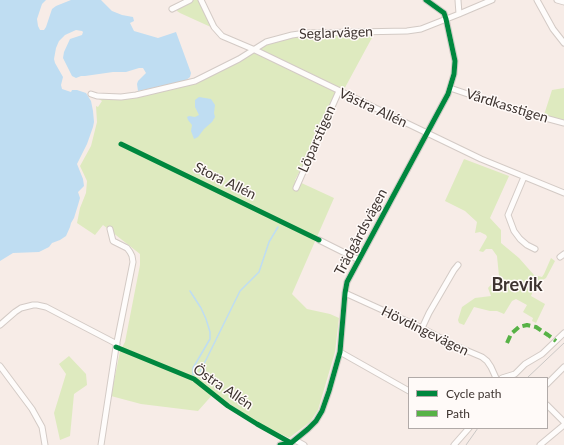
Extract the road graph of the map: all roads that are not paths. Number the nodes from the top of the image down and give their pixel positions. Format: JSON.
{"nodes":[{"id":1,"x":190,"y":0,"type":"edge"},
{"id":2,"x":201,"y":0,"type":"edge"},
{"id":3,"x":426,"y":0,"type":"edge"},
{"id":4,"x":458,"y":0,"type":"edge"},
{"id":5,"x":492,"y":0,"type":"edge"},
{"id":6,"x":537,"y":0,"type":"edge"},
{"id":7,"x":557,"y":0,"type":"edge"},
{"id":8,"x":564,"y":2,"type":"edge"},
{"id":9,"x":172,"y":9,"type":"dead end"},
{"id":10,"x":459,"y":14,"type":"junction"},
{"id":11,"x":446,"y":19,"type":"junction"},
{"id":12,"x":564,"y":43,"type":"edge"},
{"id":13,"x":255,"y":50,"type":"junction"},
{"id":14,"x":450,"y":88,"type":"junction"},
{"id":15,"x":339,"y":91,"type":"junction"},
{"id":16,"x":91,"y":94,"type":"dead end"},
{"id":17,"x":564,"y":123,"type":"edge"},
{"id":18,"x":427,"y":133,"type":"junction"},
{"id":19,"x":524,"y":177,"type":"junction"},
{"id":20,"x":296,"y":188,"type":"dead end"},
{"id":21,"x":564,"y":193,"type":"edge"},
{"id":22,"x":110,"y":229,"type":"dead end"},
{"id":23,"x":319,"y":240,"type":"dead end"},
{"id":24,"x":535,"y":249,"type":"dead end"},
{"id":25,"x":359,"y":260,"type":"junction"},
{"id":26,"x":458,"y":265,"type":"dead end"},
{"id":27,"x":345,"y":293,"type":"junction"},
{"id":28,"x":0,"y":325,"type":"edge"},
{"id":29,"x":422,"y":328,"type":"junction"},
{"id":30,"x":564,"y":333,"type":"edge"},
{"id":31,"x":117,"y":344,"type":"junction"},
{"id":32,"x":340,"y":352,"type":"junction"},
{"id":33,"x":0,"y":366,"type":"edge"},
{"id":34,"x":564,"y":367,"type":"edge"},
{"id":35,"x":516,"y":376,"type":"edge"},
{"id":36,"x":496,"y":377,"type":"edge"},
{"id":37,"x":548,"y":383,"type":"edge"},
{"id":38,"x":408,"y":390,"type":"edge"},
{"id":39,"x":548,"y":406,"type":"edge"},
{"id":40,"x":564,"y":424,"type":"edge"},
{"id":41,"x":468,"y":429,"type":"edge"},
{"id":42,"x":295,"y":440,"type":"junction"},
{"id":43,"x":45,"y":445,"type":"edge"},
{"id":44,"x":101,"y":445,"type":"edge"},
{"id":45,"x":280,"y":445,"type":"edge"},
{"id":46,"x":304,"y":445,"type":"edge"},
{"id":47,"x":454,"y":445,"type":"edge"},
{"id":48,"x":540,"y":445,"type":"edge"}],
"edges":[{"from":1,"to":9,"type":"street"},
{"from":2,"to":13,"type":"street","name":"Västra Allén"},
{"from":3,"to":11,"type":"street"},
{"from":4,"to":10,"type":"street"},
{"from":5,"to":10,"type":"street","name":"Seglarvägen"},
{"from":6,"to":12,"type":"street"},
{"from":7,"to":8,"type":"street"},
{"from":10,"to":11,"type":"street","name":"Seglarvägen"},
{"from":11,"to":13,"type":"street","name":"Seglarvägen"},
{"from":11,"to":14,"type":"street","name":"Trädgårdsvägen"},
{"from":13,"to":15,"type":"street","name":"Västra Allén"},
{"from":13,"to":16,"type":"street","name":"Seglarvägen"},
{"from":14,"to":17,"type":"street","name":"Vårdkasstigen"},
{"from":14,"to":18,"type":"street","name":"Trädgårdsvägen"},
{"from":15,"to":18,"type":"street","name":"Västra Allén"},
{"from":15,"to":20,"type":"street","name":"Löparstigen"},
{"from":18,"to":19,"type":"street","name":"Västra Allén"},
{"from":18,"to":25,"type":"street","name":"Trädgårdsvägen"},
{"from":19,"to":21,"type":"street","name":"Västra Allén"},
{"from":19,"to":24,"type":"street"},
{"from":22,"to":31,"type":"street"},
{"from":23,"to":25,"type":"street"},
{"from":25,"to":27,"type":"street","name":"Trädgårdsvägen"},
{"from":26,"to":29,"type":"street"},
{"from":27,"to":29,"type":"street","name":"Hövdingevägen"},
{"from":27,"to":32,"type":"street","name":"Trädgårdsvägen"},
{"from":28,"to":31,"type":"street"},
{"from":29,"to":36,"type":"street","name":"Hövdingevägen"},
{"from":30,"to":35,"type":"street"},
{"from":31,"to":44,"type":"street"},
{"from":32,"to":38,"type":"street"},
{"from":32,"to":42,"type":"street","name":"Trädgårdsvägen"},
{"from":33,"to":43,"type":"street"},
{"from":34,"to":37,"type":"street"},
{"from":39,"to":40,"type":"street"},
{"from":40,"to":48,"type":"street"},
{"from":41,"to":47,"type":"street"},
{"from":42,"to":45,"type":"street","name":"Trädgårdsvägen"},
{"from":42,"to":46,"type":"street"}]}
